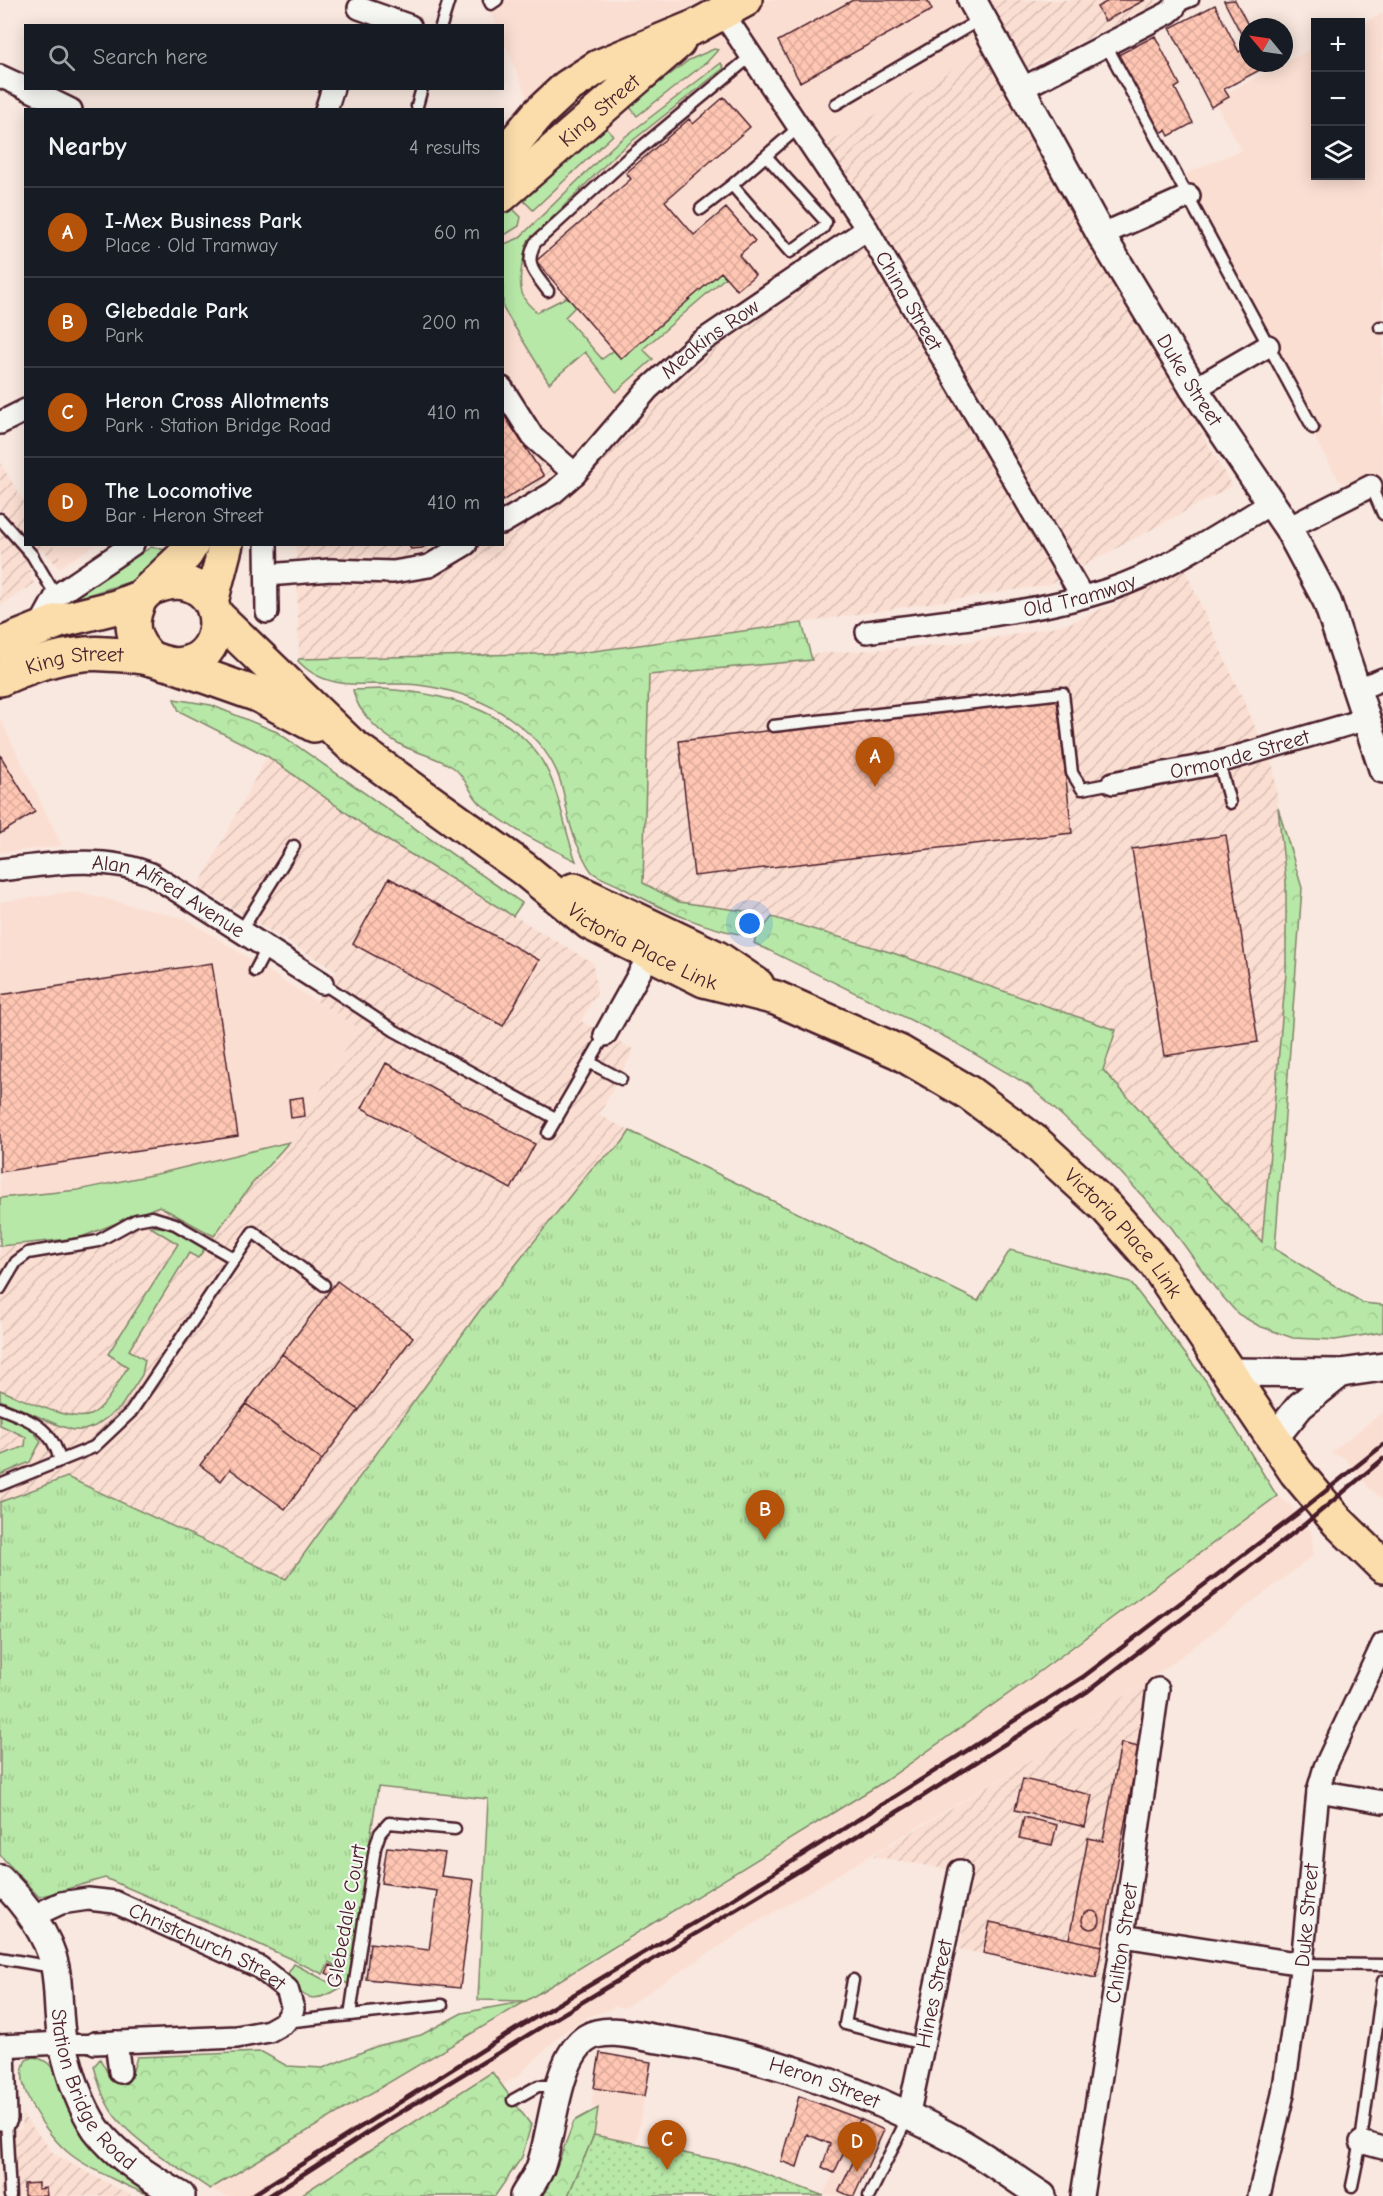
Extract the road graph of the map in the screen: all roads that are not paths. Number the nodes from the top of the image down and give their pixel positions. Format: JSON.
{"nodes":[{"id":1,"x":449,"y":0,"type":"edge"},
{"id":2,"x":489,"y":0,"type":"edge"},
{"id":3,"x":497,"y":0,"type":"edge"},
{"id":4,"x":1181,"y":3,"type":"edge"},
{"id":5,"x":977,"y":9,"type":"edge"},
{"id":6,"x":358,"y":11,"type":"edge"},
{"id":7,"x":721,"y":13,"type":"edge"},
{"id":8,"x":403,"y":24,"type":"edge"},
{"id":9,"x":442,"y":24,"type":"edge"},
{"id":10,"x":1106,"y":45,"type":"junction"},
{"id":11,"x":750,"y":57,"type":"junction"},
{"id":12,"x":0,"y":77,"type":"edge"},
{"id":13,"x":24,"y":87,"type":"edge"},
{"id":14,"x":30,"y":90,"type":"edge"},
{"id":15,"x":332,"y":90,"type":"edge"},
{"id":16,"x":421,"y":90,"type":"edge"},
{"id":17,"x":1019,"y":90,"type":"junction"},
{"id":18,"x":836,"y":104,"type":"dead end"},
{"id":19,"x":417,"y":106,"type":"dead end"},
{"id":20,"x":67,"y":108,"type":"edge"},
{"id":21,"x":327,"y":108,"type":"edge"},
{"id":22,"x":798,"y":128,"type":"junction"},
{"id":23,"x":512,"y":153,"type":"edge"},
{"id":24,"x":767,"y":157,"type":"junction"},
{"id":25,"x":732,"y":185,"type":"junction"},
{"id":26,"x":504,"y":187,"type":"edge"},
{"id":27,"x":1189,"y":196,"type":"junction"},
{"id":28,"x":701,"y":209,"type":"dead end"},
{"id":29,"x":867,"y":229,"type":"junction"},
{"id":30,"x":1101,"y":235,"type":"junction"},
{"id":31,"x":548,"y":291,"type":"dead end"},
{"id":32,"x":1268,"y":346,"type":"junction"},
{"id":33,"x":1194,"y":389,"type":"junction"},
{"id":34,"x":504,"y":391,"type":"edge"},
{"id":35,"x":24,"y":411,"type":"edge"},
{"id":36,"x":0,"y":423,"type":"edge"},
{"id":37,"x":1313,"y":428,"type":"dead end"},
{"id":38,"x":575,"y":474,"type":"junction"},
{"id":39,"x":1371,"y":486,"type":"joint"},
{"id":40,"x":1272,"y":503,"type":"junction"},
{"id":41,"x":1383,"y":514,"type":"edge"},
{"id":42,"x":0,"y":519,"type":"edge"},
{"id":43,"x":504,"y":522,"type":"edge"},
{"id":44,"x":1288,"y":528,"type":"junction"},
{"id":45,"x":131,"y":546,"type":"edge"},
{"id":46,"x":191,"y":546,"type":"edge"},
{"id":47,"x":226,"y":546,"type":"edge"},
{"id":48,"x":266,"y":546,"type":"edge"},
{"id":49,"x":463,"y":546,"type":"edge"},
{"id":50,"x":267,"y":575,"type":"junction"},
{"id":51,"x":147,"y":592,"type":"junction"},
{"id":52,"x":56,"y":596,"type":"junction"},
{"id":53,"x":1082,"y":596,"type":"junction"},
{"id":54,"x":214,"y":609,"type":"junction"},
{"id":55,"x":267,"y":612,"type":"dead end"},
{"id":56,"x":38,"y":629,"type":"junction"},
{"id":57,"x":867,"y":632,"type":"dead end"},
{"id":58,"x":0,"y":645,"type":"edge"},
{"id":59,"x":164,"y":663,"type":"junction"},
{"id":60,"x":0,"y":679,"type":"edge"},
{"id":61,"x":1383,"y":679,"type":"edge"},
{"id":62,"x":1358,"y":689,"type":"junction"},
{"id":63,"x":1367,"y":719,"type":"junction"},
{"id":64,"x":773,"y":726,"type":"dead end"},
{"id":65,"x":350,"y":744,"type":"junction"},
{"id":66,"x":1219,"y":762,"type":"junction"},
{"id":67,"x":1383,"y":770,"type":"edge"},
{"id":68,"x":1113,"y":783,"type":"joint"},
{"id":69,"x":1230,"y":803,"type":"dead end"},
{"id":70,"x":294,"y":846,"type":"dead end"},
{"id":71,"x":524,"y":869,"type":"junction"},
{"id":72,"x":0,"y":870,"type":"edge"},
{"id":73,"x":241,"y":931,"type":"junction"},
{"id":74,"x":267,"y":948,"type":"junction"},
{"id":75,"x":650,"y":954,"type":"junction"},
{"id":76,"x":255,"y":971,"type":"dead end"},
{"id":77,"x":322,"y":983,"type":"joint"},
{"id":78,"x":776,"y":998,"type":"junction"},
{"id":79,"x":605,"y":1035,"type":"joint"},
{"id":80,"x":589,"y":1062,"type":"junction"},
{"id":81,"x":621,"y":1079,"type":"dead end"},
{"id":82,"x":557,"y":1119,"type":"junction"},
{"id":83,"x":548,"y":1133,"type":"dead end"},
{"id":84,"x":235,"y":1258,"type":"junction"},
{"id":85,"x":324,"y":1285,"type":"dead end"},
{"id":86,"x":0,"y":1289,"type":"edge"},
{"id":87,"x":1383,"y":1367,"type":"edge"},
{"id":88,"x":1229,"y":1372,"type":"junction"},
{"id":89,"x":1341,"y":1373,"type":"junction"},
{"id":90,"x":0,"y":1408,"type":"edge"},
{"id":91,"x":1275,"y":1437,"type":"junction"},
{"id":92,"x":60,"y":1461,"type":"junction"},
{"id":93,"x":0,"y":1485,"type":"edge"},
{"id":94,"x":1383,"y":1566,"type":"edge"},
{"id":95,"x":1383,"y":1644,"type":"edge"},
{"id":96,"x":1158,"y":1689,"type":"dead end"},
{"id":97,"x":1318,"y":1791,"type":"junction"},
{"id":98,"x":1383,"y":1802,"type":"edge"},
{"id":99,"x":455,"y":1829,"type":"dead end"},
{"id":100,"x":960,"y":1871,"type":"dead end"},
{"id":101,"x":0,"y":1879,"type":"edge"},
{"id":102,"x":31,"y":1917,"type":"junction"},
{"id":103,"x":1123,"y":1936,"type":"junction"},
{"id":104,"x":0,"y":1958,"type":"edge"},
{"id":105,"x":1302,"y":1964,"type":"junction"},
{"id":106,"x":1383,"y":1965,"type":"edge"},
{"id":107,"x":56,"y":1977,"type":"junction"},
{"id":108,"x":853,"y":1980,"type":"dead end"},
{"id":109,"x":1383,"y":1981,"type":"edge"},
{"id":110,"x":442,"y":2005,"type":"dead end"},
{"id":111,"x":350,"y":2015,"type":"junction"},
{"id":112,"x":285,"y":2022,"type":"junction"},
{"id":113,"x":63,"y":2043,"type":"junction"},
{"id":114,"x":106,"y":2043,"type":"junction"},
{"id":115,"x":922,"y":2044,"type":"junction"},
{"id":116,"x":2,"y":2046,"type":"edge"},
{"id":117,"x":120,"y":2072,"type":"dead end"},
{"id":118,"x":561,"y":2086,"type":"junction"},
{"id":119,"x":513,"y":2100,"type":"dead end"},
{"id":120,"x":908,"y":2117,"type":"junction"},
{"id":121,"x":3,"y":2119,"type":"edge"},
{"id":122,"x":1361,"y":2142,"type":"junction"},
{"id":123,"x":1383,"y":2148,"type":"edge"},
{"id":124,"x":1352,"y":2186,"type":"dead end"},
{"id":125,"x":10,"y":2196,"type":"edge"},
{"id":126,"x":182,"y":2196,"type":"edge"},
{"id":127,"x":524,"y":2196,"type":"edge"},
{"id":128,"x":869,"y":2196,"type":"edge"},
{"id":129,"x":1042,"y":2196,"type":"edge"},
{"id":130,"x":1082,"y":2196,"type":"edge"},
{"id":131,"x":1260,"y":2196,"type":"edge"}],
"edges":[{"from":1,"to":9,"type":"lane"},
{"from":2,"to":3,"type":"lane"},
{"from":4,"to":10,"type":"street"},
{"from":5,"to":17,"type":"street","name":"Duke Street"},
{"from":5,"to":18,"type":"lane"},
{"from":6,"to":8,"type":"street"},
{"from":7,"to":11,"type":"street","name":"China Street"},
{"from":7,"to":23,"type":"main road","name":"King Street"},
{"from":10,"to":17,"type":"street"},
{"from":10,"to":27,"type":"lane"},
{"from":11,"to":22,"type":"street","name":"China Street"},
{"from":11,"to":31,"type":"lane"},
{"from":12,"to":13,"type":"street"},
{"from":14,"to":20,"type":"street"},
{"from":15,"to":21,"type":"street"},
{"from":16,"to":19,"type":"lane"},
{"from":17,"to":30,"type":"street","name":"Duke Street"},
{"from":22,"to":24,"type":"lane"},
{"from":22,"to":29,"type":"street","name":"China Street"},
{"from":23,"to":26,"type":"main road","name":"King Street"},
{"from":24,"to":25,"type":"lane"},
{"from":24,"to":25,"type":"lane"},
{"from":25,"to":28,"type":"lane"},
{"from":27,"to":30,"type":"street"},
{"from":27,"to":32,"type":"lane"},
{"from":29,"to":38,"type":"street","name":"Meakins Row"},
{"from":29,"to":53,"type":"street","name":"China Street"},
{"from":30,"to":33,"type":"street","name":"Duke Street"},
{"from":32,"to":33,"type":"street"},
{"from":32,"to":37,"type":"lane"},
{"from":33,"to":40,"type":"street","name":"Duke Street"},
{"from":34,"to":38,"type":"street"},
{"from":35,"to":36,"type":"street"},
{"from":38,"to":43,"type":"street","name":"Meakins Row"},
{"from":39,"to":41,"type":"lane"},
{"from":39,"to":44,"type":"street"},
{"from":40,"to":44,"type":"street","name":"Duke Street"},
{"from":40,"to":53,"type":"street","name":"Old Tramway"},
{"from":42,"to":52,"type":"lane"},
{"from":44,"to":62,"type":"street","name":"Duke Street"},
{"from":45,"to":52,"type":"street","name":"King Street"},
{"from":46,"to":51,"type":"main road","name":"King Street"},
{"from":47,"to":54,"type":"main road"},
{"from":48,"to":50,"type":"street"},
{"from":49,"to":50,"type":"street"},
{"from":50,"to":55,"type":"street"},
{"from":51,"to":54,"type":"main road","name":"King Street"},
{"from":51,"to":56,"type":"main road","name":"King Street"},
{"from":51,"to":59,"type":"main road","name":"King Street"},
{"from":52,"to":56,"type":"street","name":"King Street"},
{"from":53,"to":57,"type":"street","name":"Old Tramway"},
{"from":54,"to":59,"type":"main road"},
{"from":54,"to":65,"type":"main road","name":"Victoria Place Link"},
{"from":56,"to":58,"type":"main road","name":"King Street"},
{"from":59,"to":60,"type":"main road","name":"King Street"},
{"from":59,"to":65,"type":"main road","name":"Victoria Place Link"},
{"from":61,"to":62,"type":"street"},
{"from":62,"to":63,"type":"street","name":"Duke Street"},
{"from":63,"to":66,"type":"street","name":"Ormonde Street"},
{"from":63,"to":67,"type":"street","name":"Duke Street"},
{"from":64,"to":68,"type":"lane"},
{"from":65,"to":71,"type":"main road","name":"Victoria Place Link"},
{"from":66,"to":68,"type":"street","name":"Ormonde Street"},
{"from":66,"to":69,"type":"lane"},
{"from":70,"to":73,"type":"lane"},
{"from":71,"to":75,"type":"main road","name":"Victoria Place Link"},
{"from":71,"to":78,"type":"main road","name":"Victoria Place Link"},
{"from":72,"to":73,"type":"street","name":"Alan Alfred Avenue"},
{"from":73,"to":74,"type":"street","name":"Alan Alfred Avenue"},
{"from":74,"to":76,"type":"lane"},
{"from":74,"to":77,"type":"street","name":"Alan Alfred Avenue"},
{"from":75,"to":78,"type":"main road","name":"Victoria Place Link"},
{"from":75,"to":79,"type":"street"},
{"from":77,"to":82,"type":"lane"},
{"from":78,"to":88,"type":"main road","name":"Victoria Place Link"},
{"from":79,"to":80,"type":"lane"},
{"from":80,"to":81,"type":"lane"},
{"from":80,"to":82,"type":"lane"},
{"from":82,"to":83,"type":"lane"},
{"from":84,"to":85,"type":"lane"},
{"from":84,"to":86,"type":"lane"},
{"from":84,"to":92,"type":"lane"},
{"from":87,"to":89,"type":"street"},
{"from":88,"to":89,"type":"street"},
{"from":88,"to":91,"type":"main road","name":"Victoria Place Link"},
{"from":89,"to":91,"type":"street"},
{"from":90,"to":92,"type":"lane"},
{"from":91,"to":94,"type":"main road","name":"Victoria Place Link"},
{"from":92,"to":93,"type":"lane"},
{"from":95,"to":97,"type":"street","name":"Duke Street"},
{"from":96,"to":103,"type":"street","name":"Chilton Street"},
{"from":97,"to":98,"type":"street"},
{"from":97,"to":105,"type":"street","name":"Duke Street"},
{"from":99,"to":111,"type":"lane","name":"Glebedale Court"},
{"from":100,"to":115,"type":"street","name":"Hines Street"},
{"from":101,"to":102,"type":"street","name":"Station Bridge Road"},
{"from":102,"to":107,"type":"street","name":"Station Bridge Road"},
{"from":102,"to":112,"type":"street","name":"Christchurch Street"},
{"from":103,"to":105,"type":"street"},
{"from":103,"to":130,"type":"street","name":"Chilton Street"},
{"from":104,"to":107,"type":"lane"},
{"from":105,"to":106,"type":"lane"},
{"from":105,"to":131,"type":"street","name":"Duke Street"},
{"from":107,"to":113,"type":"street","name":"Station Bridge Road"},
{"from":108,"to":115,"type":"lane"},
{"from":109,"to":122,"type":"lane"},
{"from":110,"to":111,"type":"lane"},
{"from":111,"to":112,"type":"lane"},
{"from":112,"to":114,"type":"street","name":"Christchurch Street"},
{"from":113,"to":114,"type":"street","name":"Christchurch Street"},
{"from":113,"to":116,"type":"street","name":"Christchurch Street"},
{"from":113,"to":126,"type":"street","name":"Station Bridge Road"},
{"from":114,"to":117,"type":"street"},
{"from":115,"to":120,"type":"street","name":"Hines Street"},
{"from":116,"to":121,"type":"street"},
{"from":118,"to":119,"type":"lane"},
{"from":118,"to":120,"type":"street","name":"Heron Street"},
{"from":118,"to":127,"type":"street"},
{"from":120,"to":128,"type":"lane"},
{"from":120,"to":129,"type":"street","name":"Heron Street"},
{"from":121,"to":125,"type":"lane"},
{"from":122,"to":123,"type":"street"},
{"from":122,"to":124,"type":"lane"}]}
